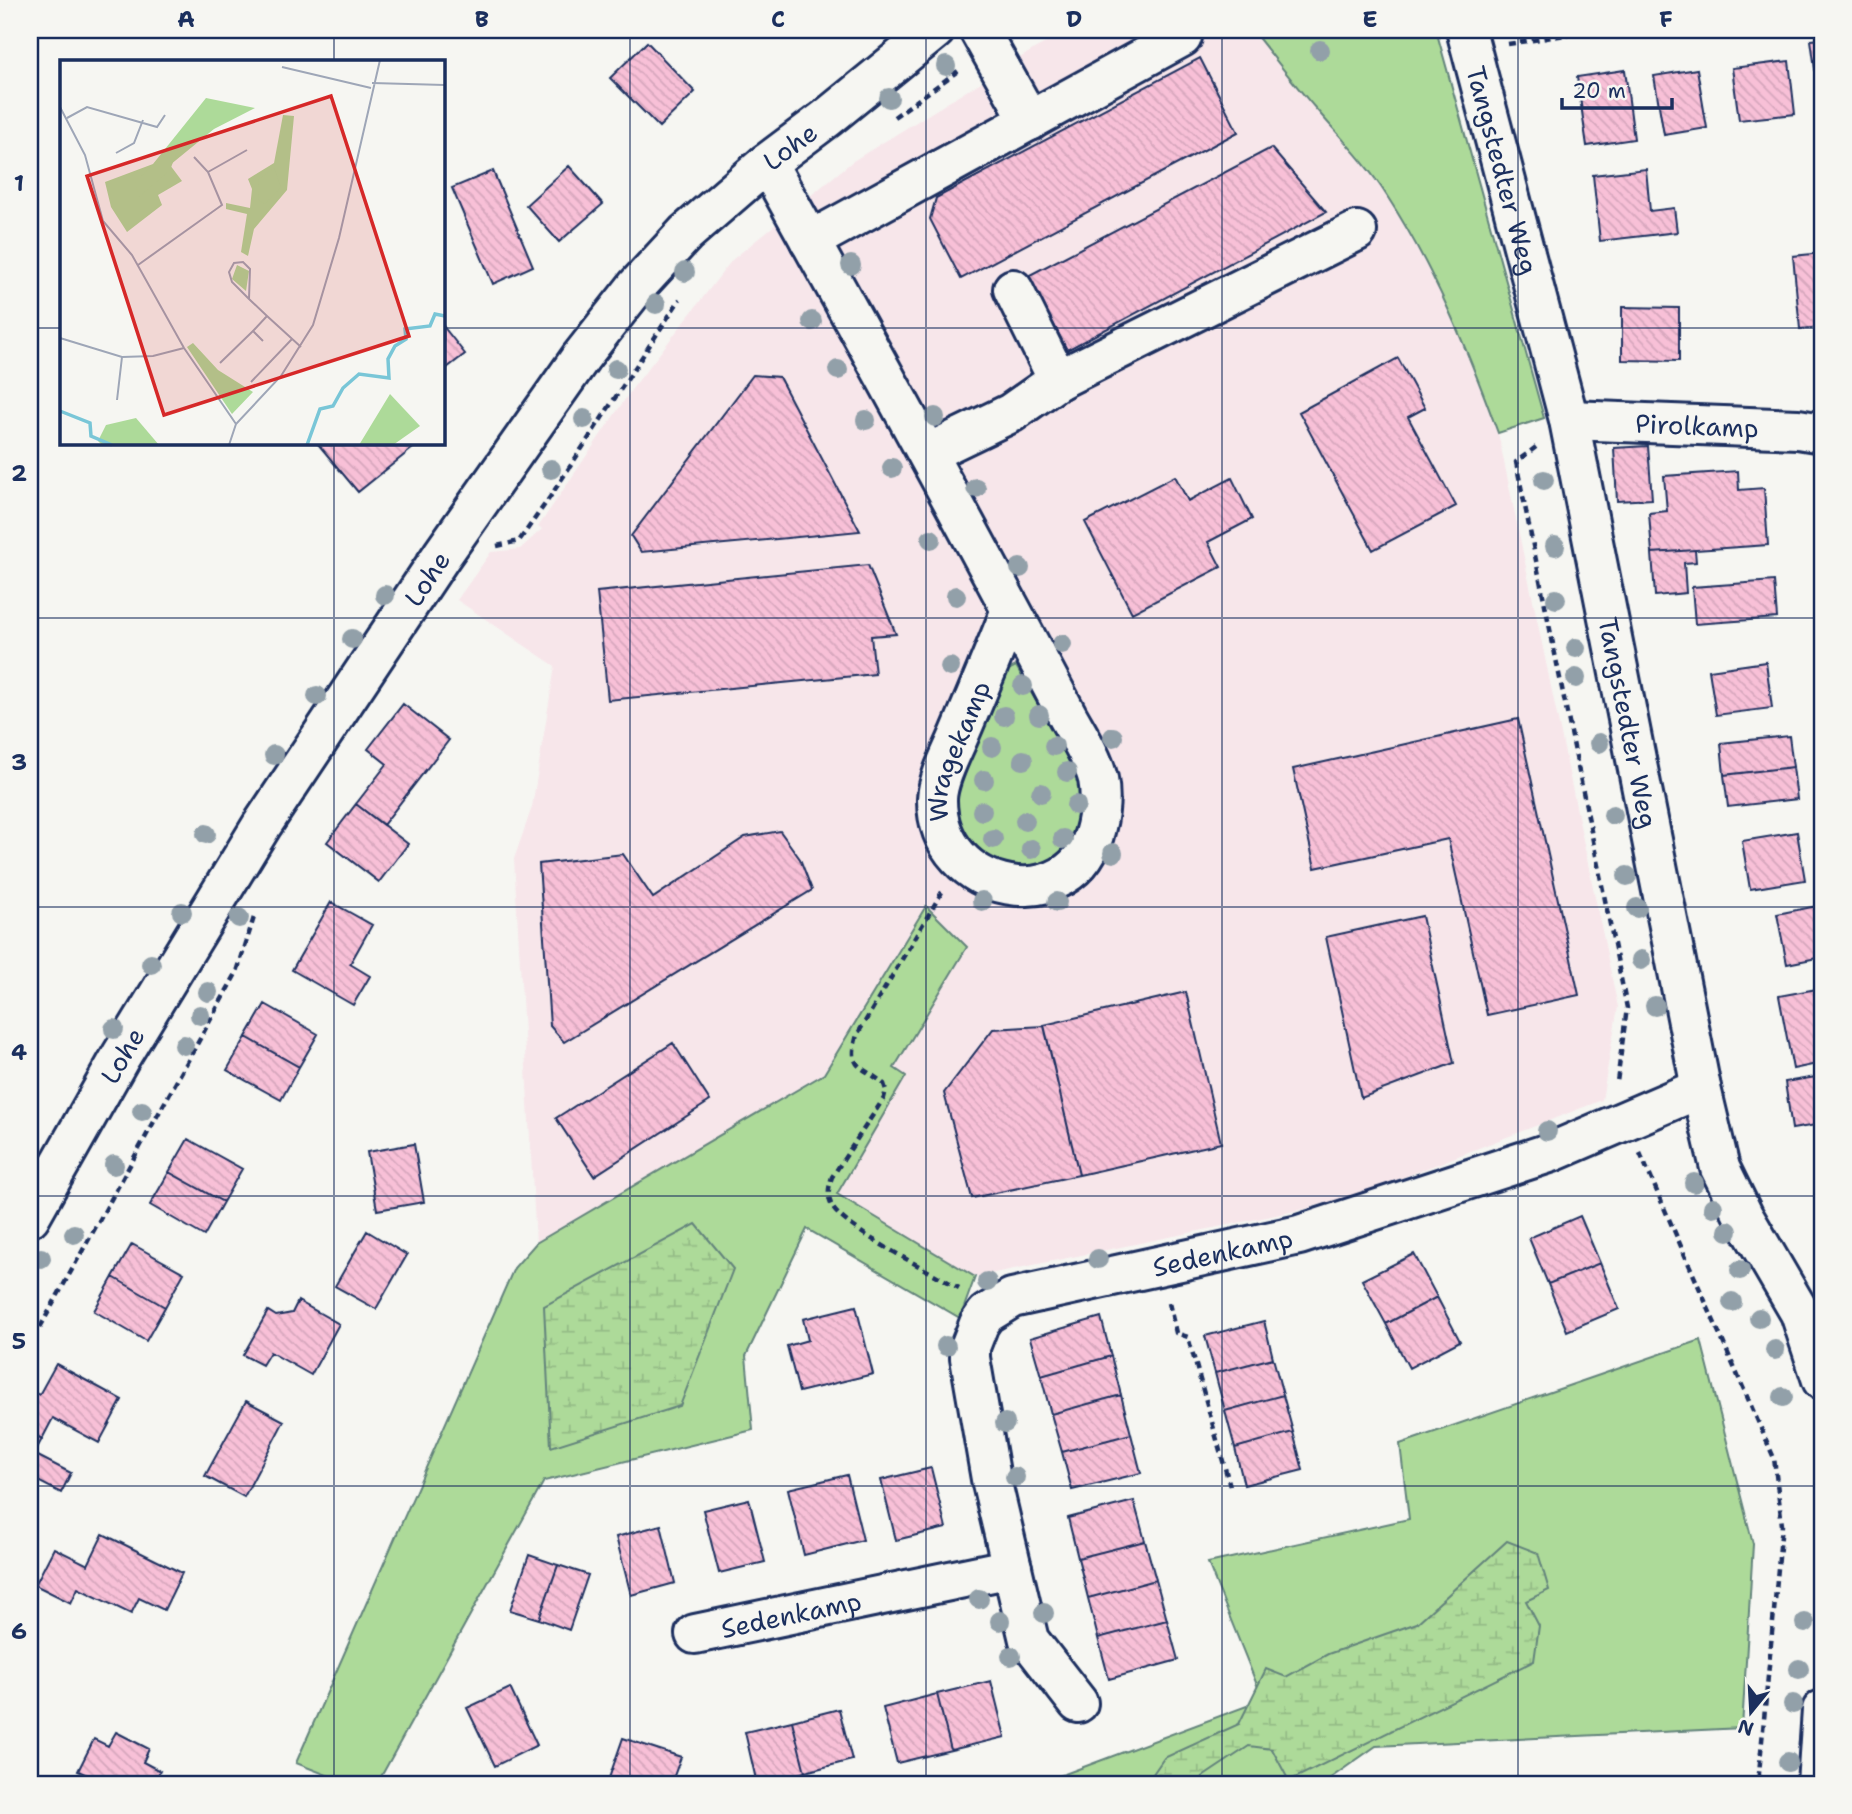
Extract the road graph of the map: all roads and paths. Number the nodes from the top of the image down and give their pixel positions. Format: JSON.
{"nodes":[{"id":1,"x":935,"y":30,"type":"edge"},
{"id":2,"x":1597,"y":30,"type":"edge"},
{"id":3,"x":1182,"y":37,"type":"dead end"},
{"id":4,"x":985,"y":39,"type":"edge"},
{"id":5,"x":1469,"y":40,"type":"edge"},
{"id":6,"x":1030,"y":121,"type":"junction"},
{"id":7,"x":887,"y":122,"type":"dead end"},
{"id":8,"x":767,"y":163,"type":"junction"},
{"id":9,"x":1357,"y":232,"type":"dead end"},
{"id":10,"x":810,"y":241,"type":"junction"},
{"id":11,"x":1013,"y":289,"type":"dead end"},
{"id":12,"x":684,"y":294,"type":"dead end"},
{"id":13,"x":1058,"y":380,"type":"junction"},
{"id":14,"x":1569,"y":420,"type":"junction"},
{"id":15,"x":1822,"y":433,"type":"edge"},
{"id":16,"x":928,"y":453,"type":"junction"},
{"id":17,"x":442,"y":555,"type":"junction"},
{"id":18,"x":1011,"y":610,"type":"junction"},
{"id":19,"x":963,"y":863,"type":"junction"},
{"id":20,"x":257,"y":908,"type":"dead end"},
{"id":21,"x":1701,"y":1088,"type":"junction"},
{"id":22,"x":30,"y":1217,"type":"edge"},
{"id":23,"x":1160,"y":1266,"type":"junction"},
{"id":24,"x":986,"y":1314,"type":"junction"},
{"id":25,"x":30,"y":1331,"type":"edge"},
{"id":26,"x":1822,"y":1380,"type":"edge"},
{"id":27,"x":1230,"y":1486,"type":"dead end"},
{"id":28,"x":1012,"y":1568,"type":"junction"},
{"id":29,"x":695,"y":1634,"type":"dead end"},
{"id":30,"x":1078,"y":1703,"type":"dead end"},
{"id":31,"x":1822,"y":1710,"type":"edge"},
{"id":32,"x":1816,"y":1784,"type":"edge"}],
"edges":[{"from":1,"to":8,"type":"street","name":"Lohe"},
{"from":2,"to":5,"type":"path","name":"Tangstedter Weg"},
{"from":3,"to":6,"type":"street"},
{"from":4,"to":6,"type":"street"},
{"from":4,"to":7,"type":"path"},
{"from":5,"to":14,"type":"street","name":"Tangstedter Weg"},
{"from":6,"to":10,"type":"street"},
{"from":8,"to":10,"type":"street","name":"Wragekamp"},
{"from":8,"to":17,"type":"street","name":"Lohe"},
{"from":9,"to":13,"type":"street"},
{"from":10,"to":16,"type":"street","name":"Wragekamp"},
{"from":11,"to":13,"type":"street"},
{"from":12,"to":17,"type":"path"},
{"from":13,"to":16,"type":"street"},
{"from":14,"to":15,"type":"street","name":"Pirolkamp"},
{"from":14,"to":21,"type":"street","name":"Tangstedter Weg"},
{"from":16,"to":18,"type":"street","name":"Wragekamp"},
{"from":17,"to":22,"type":"street","name":"Lohe"},
{"from":18,"to":19,"type":"street","name":"Wragekamp"},
{"from":18,"to":19,"type":"street","name":"Wragekamp"},
{"from":19,"to":24,"type":"path"},
{"from":20,"to":25,"type":"path"},
{"from":21,"to":23,"type":"street","name":"Sedenkamp"},
{"from":21,"to":26,"type":"street","name":"Tangstedter Weg"},
{"from":23,"to":24,"type":"street","name":"Sedenkamp"},
{"from":23,"to":27,"type":"path"},
{"from":24,"to":28,"type":"street"},
{"from":28,"to":29,"type":"street","name":"Sedenkamp"},
{"from":28,"to":30,"type":"street"},
{"from":31,"to":32,"type":"street"}]}
